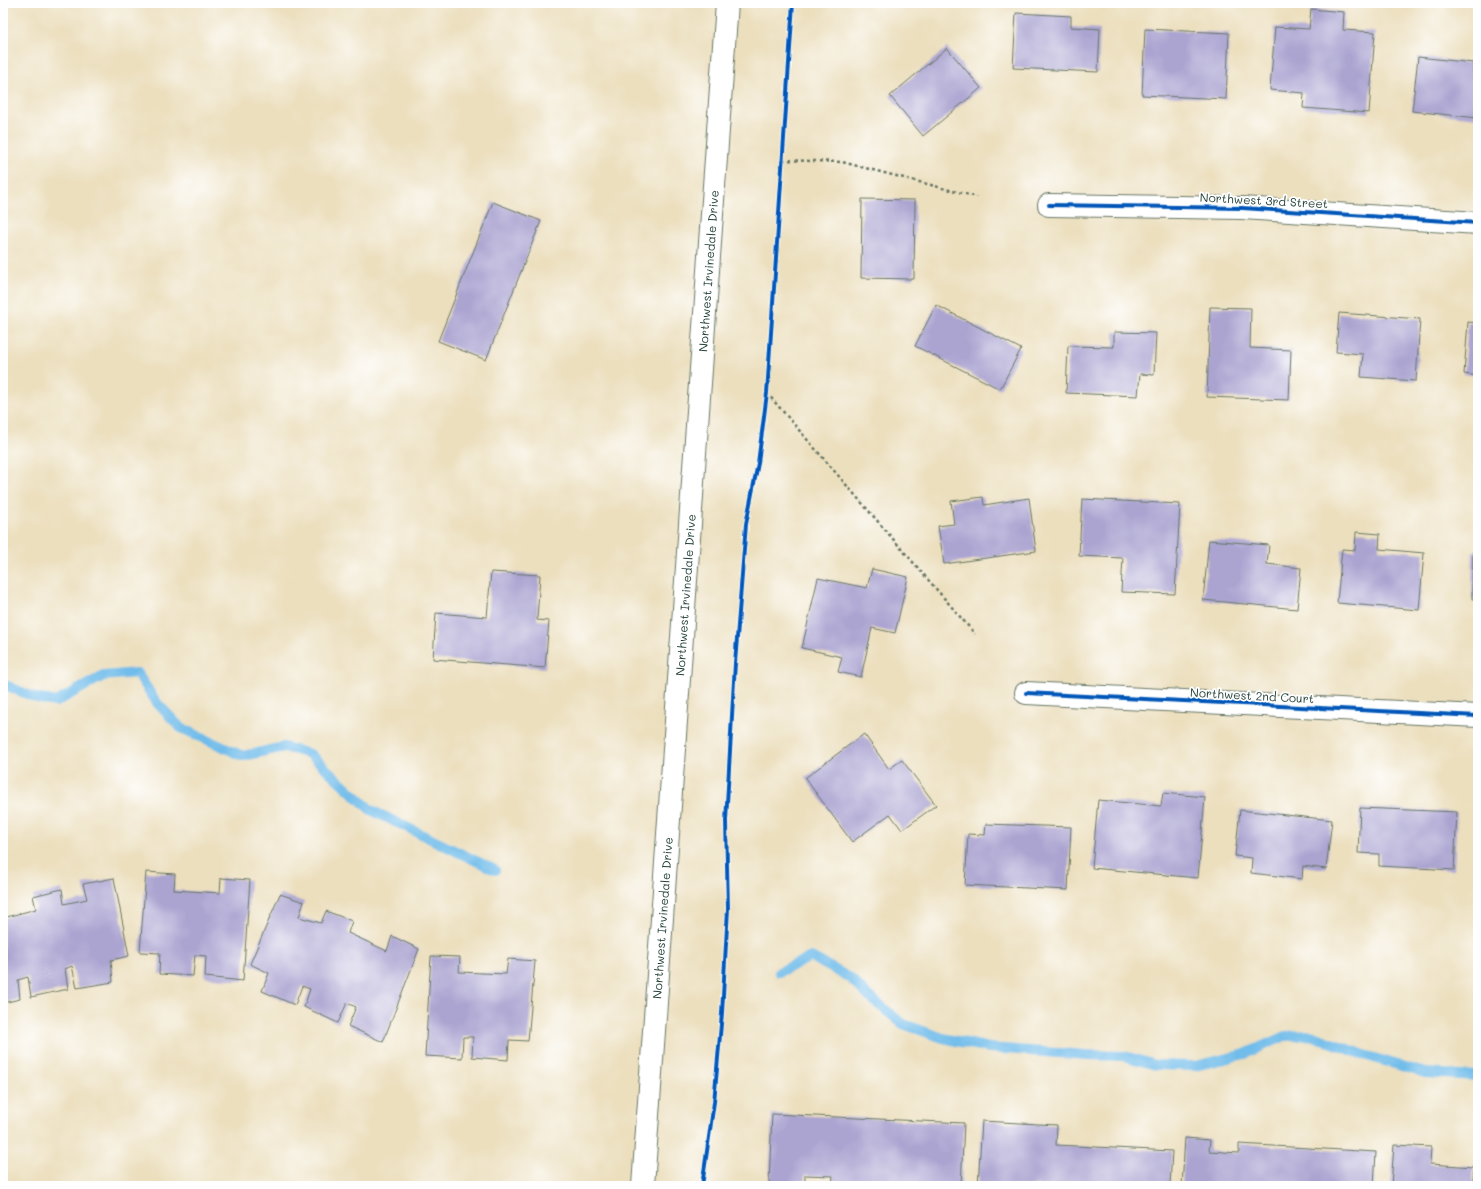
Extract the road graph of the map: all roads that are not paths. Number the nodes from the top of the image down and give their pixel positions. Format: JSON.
{"nodes":[{"id":1,"x":727,"y":3,"type":"edge"},
{"id":2,"x":1049,"y":205,"type":"dead end"},
{"id":3,"x":1478,"y":223,"type":"edge"},
{"id":4,"x":1026,"y":694,"type":"dead end"},
{"id":5,"x":1478,"y":716,"type":"edge"},
{"id":6,"x":643,"y":1186,"type":"edge"}],
"edges":[{"from":1,"to":6,"type":"main road","name":"Northwest Irvinedale Drive"},
{"from":2,"to":3,"type":"main road","name":"Northwest 3rd Street"},
{"from":4,"to":5,"type":"main road","name":"Northwest 2nd Court"}]}
